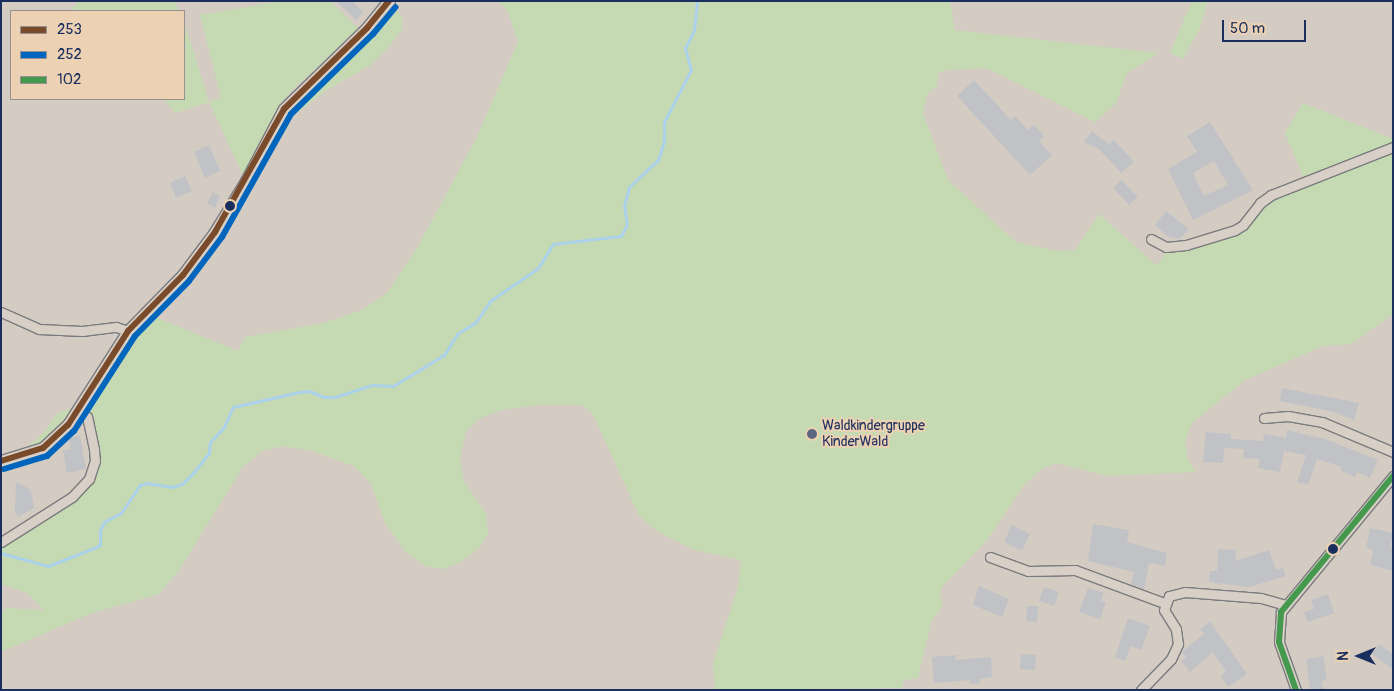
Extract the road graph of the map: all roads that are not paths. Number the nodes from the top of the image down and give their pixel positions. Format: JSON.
{"nodes":[{"id":1,"x":389,"y":1,"type":"edge"},
{"id":2,"x":1393,"y":147,"type":"edge"},
{"id":3,"x":1151,"y":239,"type":"dead end"},
{"id":4,"x":1,"y":312,"type":"edge"},
{"id":5,"x":128,"y":330,"type":"junction"},
{"id":6,"x":80,"y":410,"type":"junction"},
{"id":7,"x":1264,"y":418,"type":"dead end"},
{"id":8,"x":1393,"y":452,"type":"edge"},
{"id":9,"x":1,"y":461,"type":"edge"},
{"id":10,"x":1393,"y":476,"type":"edge"},
{"id":11,"x":1,"y":542,"type":"edge"},
{"id":12,"x":990,"y":557,"type":"dead end"},
{"id":13,"x":1164,"y":602,"type":"junction"},
{"id":14,"x":1285,"y":605,"type":"junction"},
{"id":15,"x":1141,"y":690,"type":"edge"},
{"id":16,"x":1296,"y":690,"type":"edge"}],
"edges":[{"from":1,"to":5,"type":"street"},
{"from":2,"to":3,"type":"street"},
{"from":4,"to":5,"type":"street"},
{"from":5,"to":6,"type":"street"},
{"from":6,"to":9,"type":"street"},
{"from":6,"to":11,"type":"street"},
{"from":7,"to":8,"type":"street"},
{"from":10,"to":14,"type":"street"},
{"from":12,"to":13,"type":"street"},
{"from":13,"to":14,"type":"street"},
{"from":13,"to":15,"type":"street"},
{"from":14,"to":16,"type":"street"}]}
